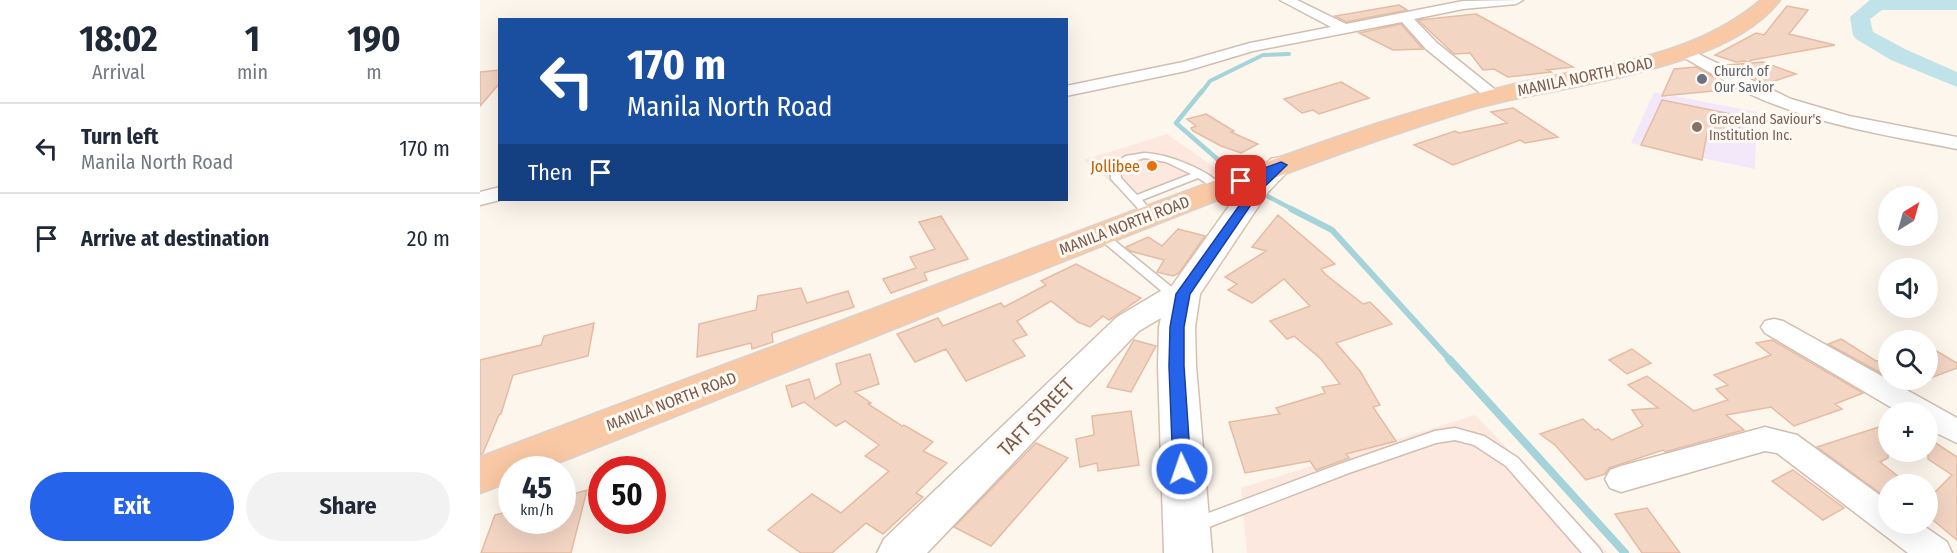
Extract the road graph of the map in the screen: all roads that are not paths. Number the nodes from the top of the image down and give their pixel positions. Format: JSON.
{"nodes":[{"id":1,"x":1287,"y":0,"type":"edge"},
{"id":2,"x":1516,"y":0,"type":"edge"},
{"id":3,"x":1771,"y":0,"type":"edge"},
{"id":4,"x":1406,"y":17,"type":"junction"},
{"id":5,"x":1345,"y":29,"type":"junction"},
{"id":6,"x":1686,"y":53,"type":"junction"},
{"id":7,"x":1068,"y":91,"type":"edge"},
{"id":8,"x":1495,"y":96,"type":"junction"},
{"id":9,"x":1957,"y":143,"type":"edge"},
{"id":10,"x":1281,"y":165,"type":"junction"},
{"id":11,"x":1209,"y":182,"type":"junction"},
{"id":12,"x":498,"y":194,"type":"edge"},
{"id":13,"x":480,"y":199,"type":"edge"},
{"id":14,"x":1143,"y":207,"type":"junction"},
{"id":15,"x":1100,"y":234,"type":"junction"},
{"id":16,"x":1179,"y":295,"type":"junction"},
{"id":17,"x":1774,"y":327,"type":"dead end"},
{"id":18,"x":1905,"y":402,"type":"edge"},
{"id":19,"x":1938,"y":422,"type":"edge"},
{"id":20,"x":1957,"y":432,"type":"edge"},
{"id":21,"x":480,"y":475,"type":"edge"},
{"id":22,"x":1621,"y":479,"type":"dead end"},
{"id":23,"x":1878,"y":512,"type":"edge"},
{"id":24,"x":1909,"y":534,"type":"edge"},
{"id":25,"x":1187,"y":541,"type":"edge"},
{"id":26,"x":899,"y":553,"type":"edge"},
{"id":27,"x":1593,"y":553,"type":"edge"},
{"id":28,"x":1935,"y":553,"type":"edge"}],
"edges":[{"from":1,"to":5,"type":"street"},
{"from":2,"to":4,"type":"street"},
{"from":3,"to":6,"type":"highway","name":"MANILA NORTH ROAD"},
{"from":4,"to":5,"type":"street"},
{"from":4,"to":8,"type":"street"},
{"from":5,"to":7,"type":"street"},
{"from":6,"to":8,"type":"highway","name":"MANILA NORTH ROAD"},
{"from":6,"to":9,"type":"street"},
{"from":8,"to":10,"type":"highway","name":"MANILA NORTH ROAD"},
{"from":10,"to":11,"type":"highway","name":"MANILA NORTH ROAD"},
{"from":10,"to":16,"type":"main road"},
{"from":11,"to":14,"type":"highway","name":"MANILA NORTH ROAD"},
{"from":11,"to":14,"type":"lane"},
{"from":12,"to":13,"type":"street"},
{"from":14,"to":15,"type":"highway","name":"MANILA NORTH ROAD"},
{"from":15,"to":16,"type":"lane"},
{"from":15,"to":21,"type":"highway","name":"MANILA NORTH ROAD"},
{"from":16,"to":25,"type":"main road"},
{"from":16,"to":26,"type":"street","name":"TAFT STREET"},
{"from":17,"to":18,"type":"street"},
{"from":19,"to":20,"type":"street"},
{"from":22,"to":23,"type":"street"},
{"from":24,"to":28,"type":"street"},
{"from":25,"to":27,"type":"lane"}]}
